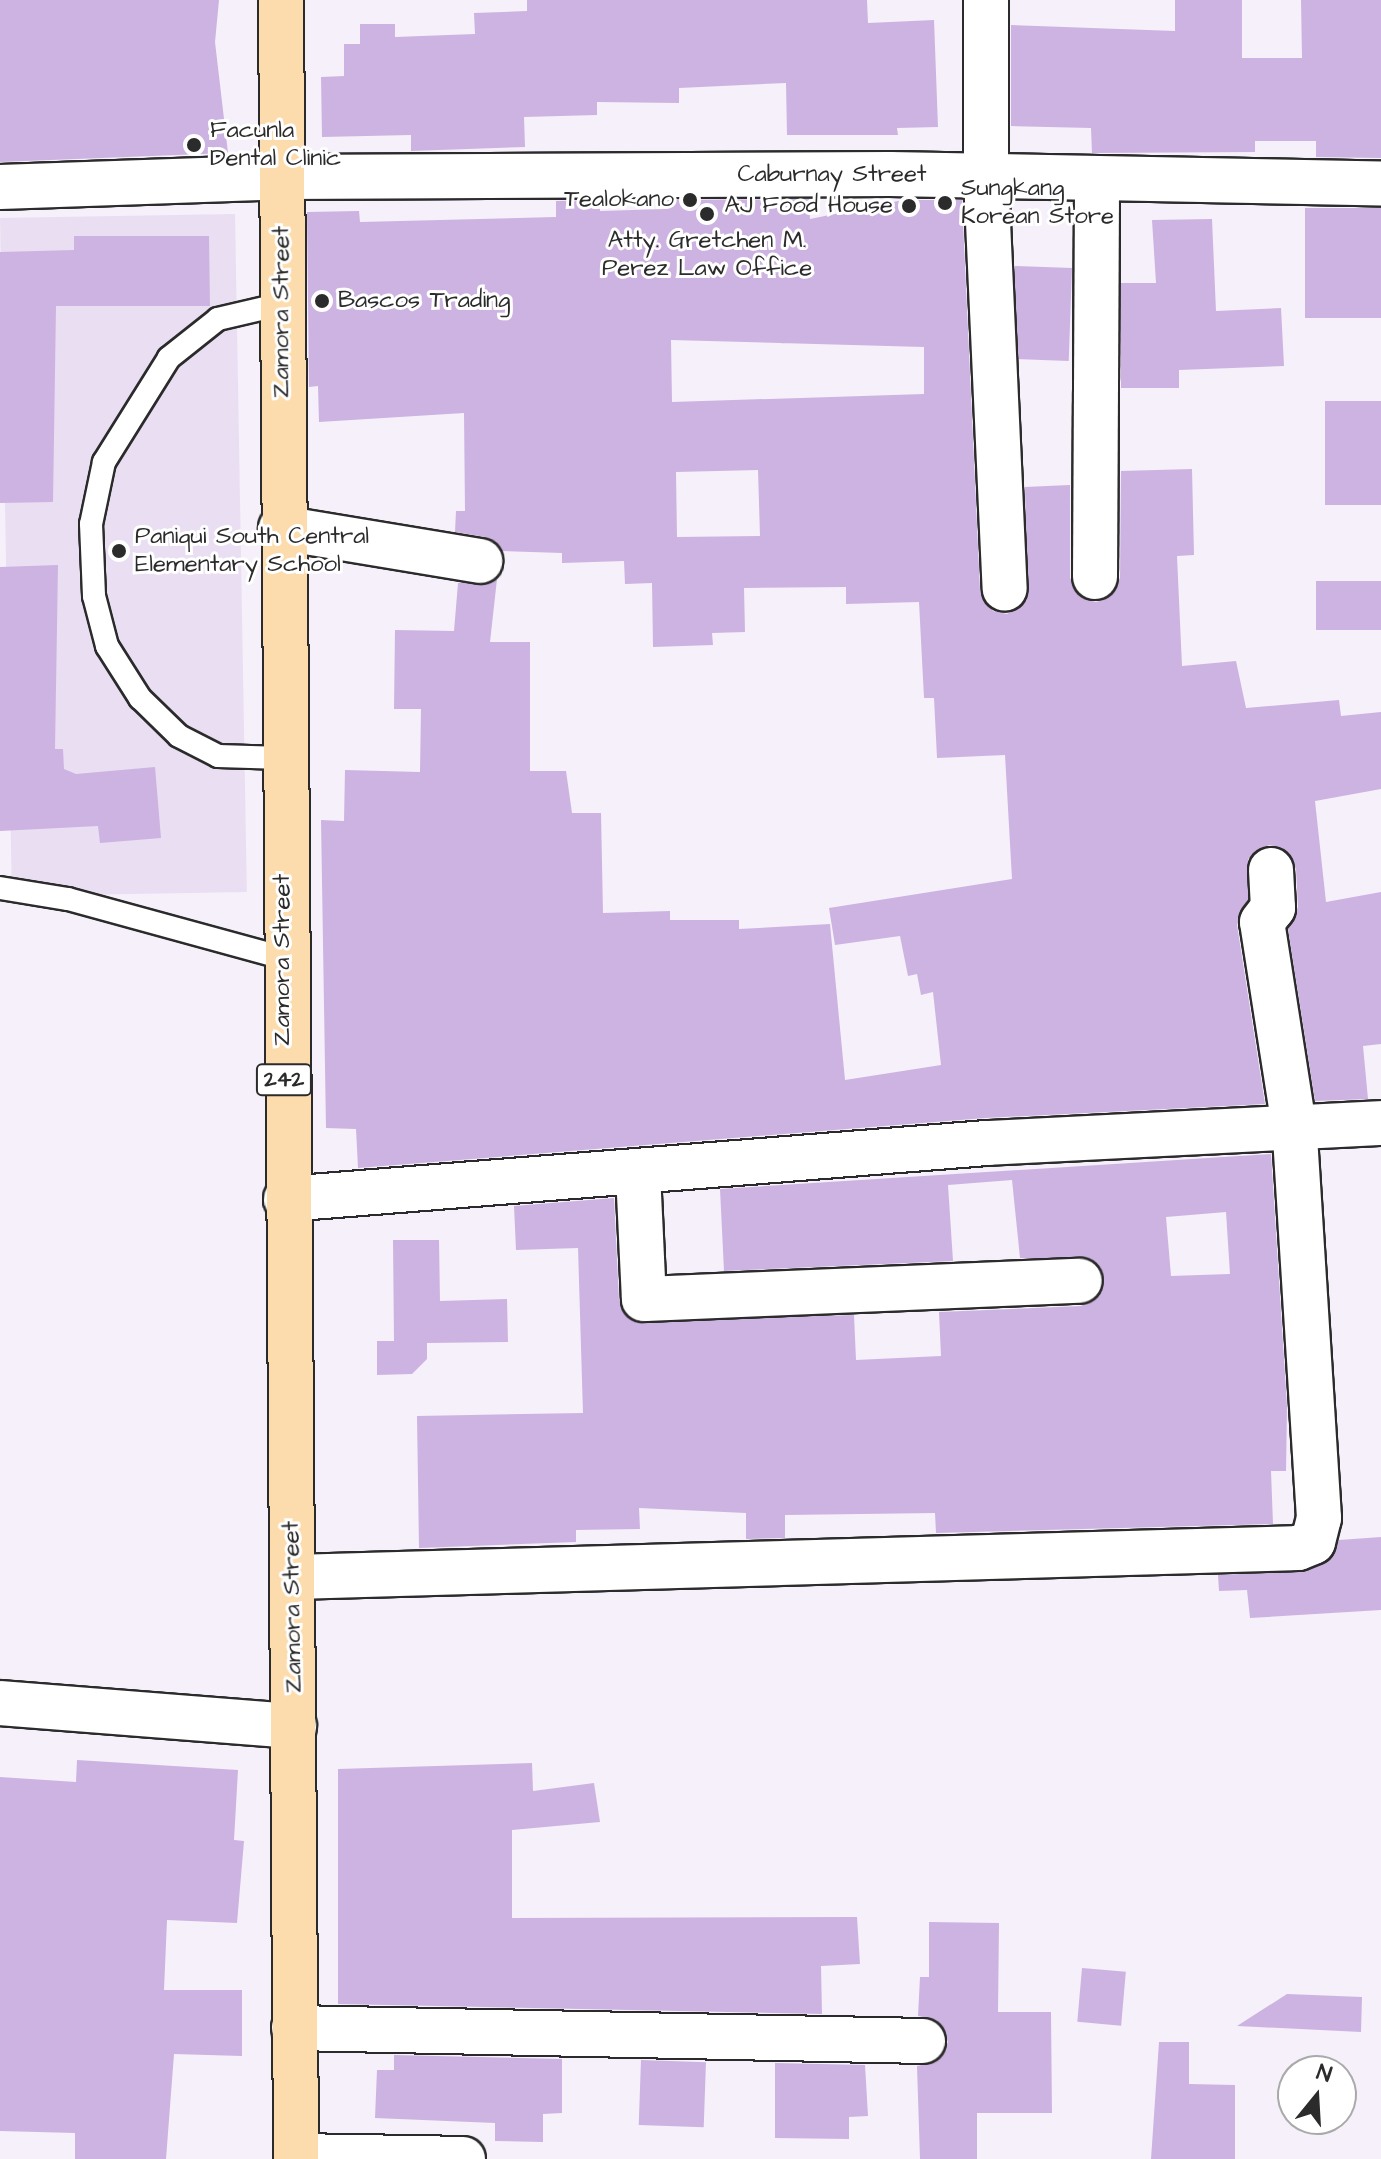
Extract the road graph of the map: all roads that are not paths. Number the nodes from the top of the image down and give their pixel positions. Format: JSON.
{"nodes":[{"id":1,"x":281,"y":0,"type":"edge"},
{"id":2,"x":986,"y":0,"type":"edge"},
{"id":3,"x":282,"y":177,"type":"junction"},
{"id":4,"x":986,"y":178,"type":"junction"},
{"id":5,"x":1097,"y":180,"type":"junction"},
{"id":6,"x":1381,"y":183,"type":"edge"},
{"id":7,"x":0,"y":187,"type":"edge"},
{"id":8,"x":282,"y":304,"type":"junction"},
{"id":9,"x":281,"y":528,"type":"junction"},
{"id":10,"x":480,"y":561,"type":"dead end"},
{"id":11,"x":1095,"y":577,"type":"dead end"},
{"id":12,"x":1005,"y":589,"type":"dead end"},
{"id":13,"x":283,"y":758,"type":"junction"},
{"id":14,"x":1271,"y":870,"type":"dead end"},
{"id":15,"x":0,"y":888,"type":"edge"},
{"id":16,"x":283,"y":958,"type":"junction"},
{"id":17,"x":1381,"y":1123,"type":"edge"},
{"id":18,"x":1294,"y":1126,"type":"junction"},
{"id":19,"x":638,"y":1173,"type":"junction"},
{"id":20,"x":286,"y":1199,"type":"junction"},
{"id":21,"x":1080,"y":1281,"type":"dead end"},
{"id":22,"x":294,"y":1577,"type":"junction"},
{"id":23,"x":0,"y":1703,"type":"edge"},
{"id":24,"x":294,"y":1726,"type":"junction"},
{"id":25,"x":294,"y":2028,"type":"junction"},
{"id":26,"x":923,"y":2041,"type":"dead end"},
{"id":27,"x":296,"y":2157,"type":"edge"},
{"id":28,"x":463,"y":2159,"type":"edge"}],
"edges":[{"from":1,"to":3,"type":"main road","name":"Zamora Street","number":"242"},
{"from":2,"to":4,"type":"street"},
{"from":3,"to":4,"type":"street","name":"Caburnay Street"},
{"from":3,"to":7,"type":"street","name":"Caburnay Street"},
{"from":3,"to":8,"type":"main road","name":"Zamora Street","number":"242"},
{"from":4,"to":5,"type":"street","name":"Caburnay Street"},
{"from":4,"to":12,"type":"street"},
{"from":5,"to":6,"type":"street","name":"Caburnay Street"},
{"from":5,"to":11,"type":"street"},
{"from":8,"to":9,"type":"main road","name":"Zamora Street","number":"242"},
{"from":8,"to":13,"type":"lane"},
{"from":9,"to":10,"type":"street"},
{"from":9,"to":13,"type":"main road","name":"Zamora Street","number":"242"},
{"from":13,"to":16,"type":"main road","name":"Zamora Street","number":"242"},
{"from":14,"to":18,"type":"street"},
{"from":15,"to":16,"type":"lane"},
{"from":16,"to":20,"type":"main road","name":"Zamora Street","number":"242"},
{"from":17,"to":18,"type":"street"},
{"from":18,"to":19,"type":"street"},
{"from":18,"to":22,"type":"street"},
{"from":19,"to":20,"type":"street"},
{"from":19,"to":21,"type":"street"},
{"from":20,"to":22,"type":"main road","name":"Zamora Street","number":"242"},
{"from":22,"to":24,"type":"main road","name":"Zamora Street","number":"242"},
{"from":23,"to":24,"type":"street"},
{"from":24,"to":25,"type":"main road","name":"Zamora Street","number":"242"},
{"from":25,"to":26,"type":"street"},
{"from":25,"to":27,"type":"main road","name":"Zamora Street","number":"242"},
{"from":27,"to":28,"type":"street"}]}
